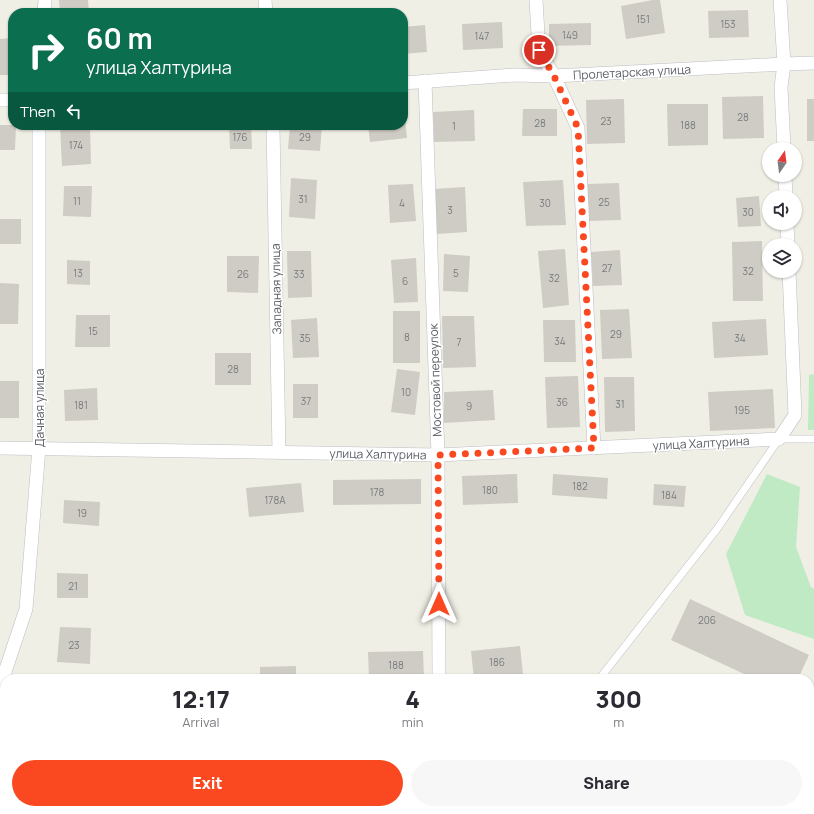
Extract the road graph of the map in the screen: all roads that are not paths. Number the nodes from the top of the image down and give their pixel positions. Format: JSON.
{"nodes":[{"id":1,"x":536,"y":0,"type":"edge"},
{"id":2,"x":780,"y":0,"type":"edge"},
{"id":3,"x":814,"y":63,"type":"edge"},
{"id":4,"x":784,"y":64,"type":"junction"},
{"id":5,"x":554,"y":76,"type":"junction"},
{"id":6,"x":425,"y":81,"type":"junction"},
{"id":7,"x":408,"y":83,"type":"edge"},
{"id":8,"x":39,"y":130,"type":"edge"},
{"id":9,"x":273,"y":130,"type":"edge"},
{"id":10,"x":784,"y":142,"type":"edge"},
{"id":11,"x":789,"y":278,"type":"edge"},
{"id":12,"x":779,"y":439,"type":"junction"},
{"id":13,"x":814,"y":439,"type":"edge"},
{"id":14,"x":0,"y":448,"type":"edge"},
{"id":15,"x":39,"y":448,"type":"junction"},
{"id":16,"x":594,"y":448,"type":"junction"},
{"id":17,"x":279,"y":452,"type":"junction"},
{"id":18,"x":438,"y":455,"type":"junction"},
{"id":19,"x":4,"y":674,"type":"edge"},
{"id":20,"x":440,"y":674,"type":"edge"},
{"id":21,"x":603,"y":674,"type":"edge"}],
"edges":[{"from":1,"to":5,"type":"street"},
{"from":2,"to":4,"type":"street"},
{"from":3,"to":4,"type":"street","name":"Пролетарская улица"},
{"from":4,"to":5,"type":"street","name":"Пролетарская улица"},
{"from":4,"to":10,"type":"street"},
{"from":5,"to":6,"type":"street","name":"Пролетарская улица"},
{"from":5,"to":16,"type":"street"},
{"from":6,"to":7,"type":"street","name":"Пролетарская улица"},
{"from":6,"to":18,"type":"street","name":"Мостовой переулок"},
{"from":8,"to":15,"type":"street","name":"Дачная улица"},
{"from":9,"to":17,"type":"street","name":"Западная улица"},
{"from":11,"to":12,"type":"street"},
{"from":12,"to":13,"type":"lane"},
{"from":12,"to":16,"type":"street","name":"улица Халтурина"},
{"from":12,"to":21,"type":"lane"},
{"from":14,"to":15,"type":"street","name":"улица Халтурина"},
{"from":15,"to":17,"type":"street","name":"улица Халтурина"},
{"from":15,"to":19,"type":"street","name":"Дачная улица"},
{"from":16,"to":18,"type":"street","name":"улица Халтурина"},
{"from":17,"to":18,"type":"street","name":"улица Халтурина"},
{"from":18,"to":20,"type":"street","name":"Мостовой переулок"}]}
